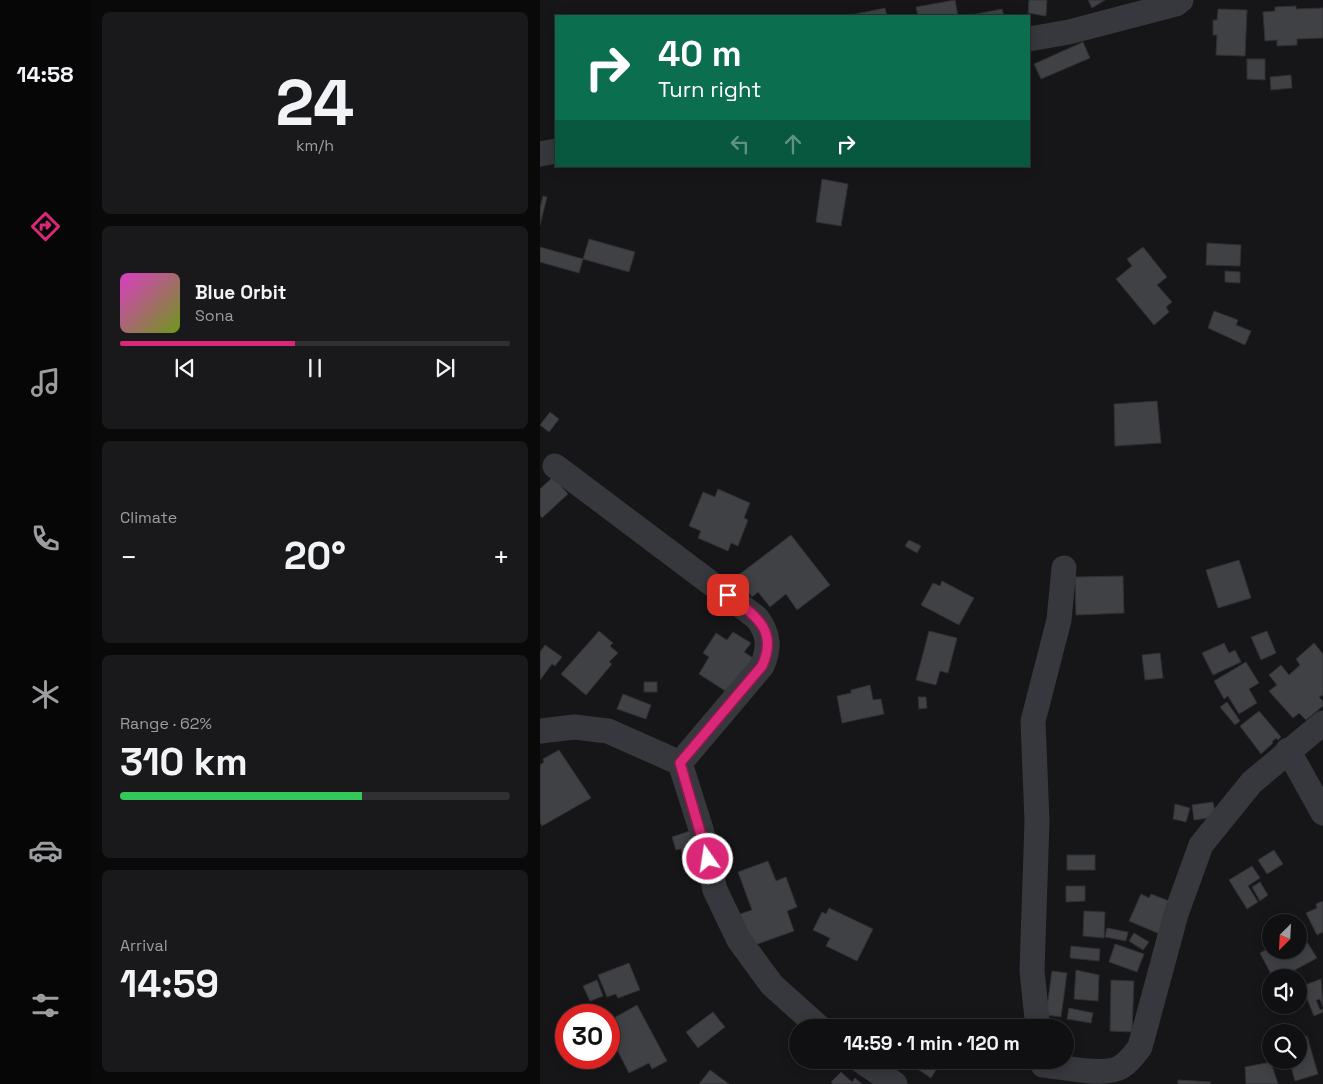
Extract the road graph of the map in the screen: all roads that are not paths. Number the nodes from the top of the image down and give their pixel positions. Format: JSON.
{"nodes":[{"id":1,"x":1181,"y":0,"type":"edge"},
{"id":2,"x":1030,"y":39,"type":"edge"},
{"id":3,"x":555,"y":151,"type":"edge"},
{"id":4,"x":540,"y":154,"type":"edge"},
{"id":5,"x":555,"y":466,"type":"dead end"},
{"id":6,"x":1064,"y":568,"type":"dead end"},
{"id":7,"x":1323,"y":723,"type":"edge"},
{"id":8,"x":540,"y":731,"type":"edge"},
{"id":9,"x":1288,"y":750,"type":"junction"},
{"id":10,"x":680,"y":763,"type":"junction"},
{"id":11,"x":1323,"y":813,"type":"edge"},
{"id":12,"x":810,"y":1019,"type":"edge"},
{"id":13,"x":1037,"y":1019,"type":"edge"},
{"id":14,"x":873,"y":1069,"type":"edge"},
{"id":15,"x":1042,"y":1070,"type":"edge"},
{"id":16,"x":895,"y":1084,"type":"edge"}],
"edges":[{"from":1,"to":2,"type":"street"},
{"from":3,"to":4,"type":"street"},
{"from":5,"to":10,"type":"street"},
{"from":6,"to":13,"type":"street"},
{"from":7,"to":9,"type":"street"},
{"from":8,"to":10,"type":"street"},
{"from":9,"to":11,"type":"street"},
{"from":9,"to":15,"type":"street"},
{"from":10,"to":12,"type":"street"},
{"from":14,"to":16,"type":"street"}]}
